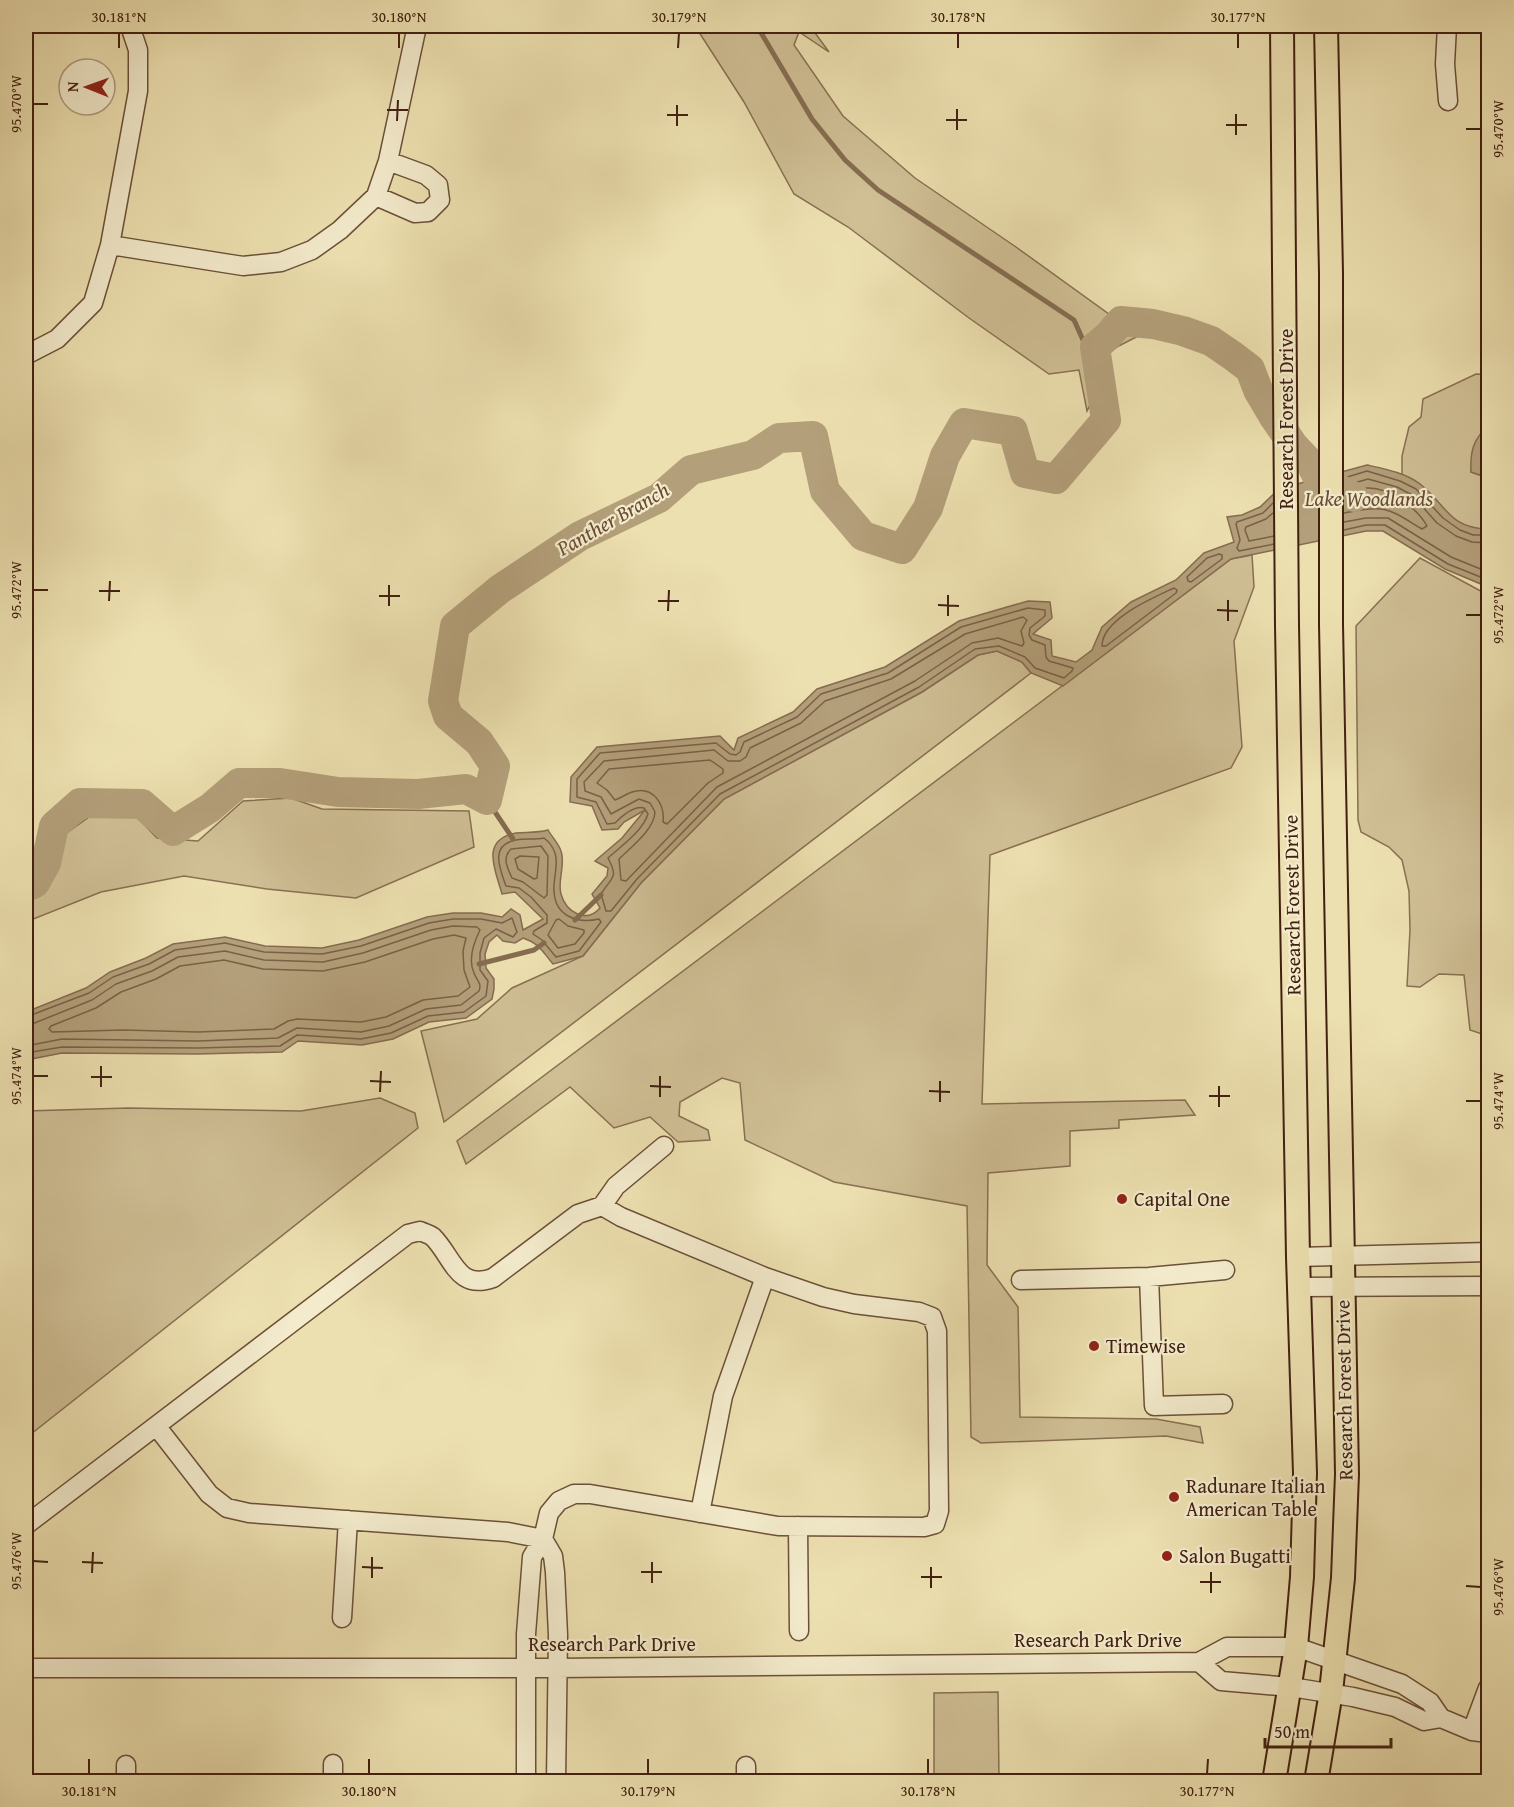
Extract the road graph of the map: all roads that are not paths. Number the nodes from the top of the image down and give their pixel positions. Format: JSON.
{"nodes":[{"id":1,"x":130,"y":26,"type":"edge"},
{"id":2,"x":417,"y":26,"type":"edge"},
{"id":3,"x":1282,"y":26,"type":"edge"},
{"id":4,"x":1326,"y":26,"type":"edge"},
{"id":5,"x":1447,"y":26,"type":"edge"},
{"id":6,"x":1448,"y":101,"type":"dead end"},
{"id":7,"x":388,"y":161,"type":"junction"},
{"id":8,"x":376,"y":196,"type":"junction"},
{"id":9,"x":110,"y":244,"type":"junction"},
{"id":10,"x":26,"y":355,"type":"edge"},
{"id":11,"x":664,"y":1146,"type":"dead end"},
{"id":12,"x":602,"y":1206,"type":"junction"},
{"id":13,"x":1488,"y":1252,"type":"edge"},
{"id":14,"x":1298,"y":1257,"type":"junction"},
{"id":15,"x":1342,"y":1257,"type":"junction"},
{"id":16,"x":1225,"y":1270,"type":"dead end"},
{"id":17,"x":1149,"y":1276,"type":"junction"},
{"id":18,"x":765,"y":1277,"type":"junction"},
{"id":19,"x":1021,"y":1280,"type":"dead end"},
{"id":20,"x":1488,"y":1286,"type":"edge"},
{"id":21,"x":1299,"y":1287,"type":"junction"},
{"id":22,"x":1342,"y":1288,"type":"junction"},
{"id":23,"x":1223,"y":1404,"type":"dead end"},
{"id":24,"x":157,"y":1427,"type":"junction"},
{"id":25,"x":700,"y":1513,"type":"junction"},
{"id":26,"x":348,"y":1520,"type":"junction"},
{"id":27,"x":26,"y":1525,"type":"edge"},
{"id":28,"x":798,"y":1527,"type":"junction"},
{"id":29,"x":543,"y":1539,"type":"junction"},
{"id":30,"x":530,"y":1572,"type":"junction"},
{"id":31,"x":555,"y":1572,"type":"junction"},
{"id":32,"x":342,"y":1618,"type":"dead end"},
{"id":33,"x":799,"y":1631,"type":"dead end"},
{"id":34,"x":1296,"y":1647,"type":"junction"},
{"id":35,"x":1335,"y":1661,"type":"junction"},
{"id":36,"x":1199,"y":1662,"type":"junction"},
{"id":37,"x":526,"y":1667,"type":"junction"},
{"id":38,"x":26,"y":1668,"type":"edge"},
{"id":39,"x":557,"y":1668,"type":"junction"},
{"id":40,"x":1291,"y":1687,"type":"junction"},
{"id":41,"x":1488,"y":1688,"type":"edge"},
{"id":42,"x":1331,"y":1692,"type":"junction"},
{"id":43,"x":1441,"y":1718,"type":"junction"},
{"id":44,"x":1480,"y":1732,"type":"edge"},
{"id":45,"x":525,"y":1782,"type":"edge"},
{"id":46,"x":556,"y":1782,"type":"edge"},
{"id":47,"x":1274,"y":1782,"type":"edge"},
{"id":48,"x":1316,"y":1782,"type":"edge"}],
"edges":[{"from":1,"to":9,"type":"street"},
{"from":2,"to":7,"type":"street"},
{"from":3,"to":14,"type":"main road","name":"Research Forest Drive"},
{"from":4,"to":15,"type":"main road","name":"Research Forest Drive"},
{"from":5,"to":6,"type":"street"},
{"from":7,"to":8,"type":"street"},
{"from":7,"to":8,"type":"street"},
{"from":8,"to":9,"type":"street"},
{"from":9,"to":10,"type":"street"},
{"from":11,"to":12,"type":"street"},
{"from":12,"to":18,"type":"street"},
{"from":12,"to":24,"type":"street"},
{"from":13,"to":15,"type":"street"},
{"from":14,"to":15,"type":"street"},
{"from":14,"to":21,"type":"main road","name":"Research Forest Drive"},
{"from":15,"to":22,"type":"main road","name":"Research Forest Drive"},
{"from":16,"to":17,"type":"street"},
{"from":17,"to":19,"type":"street"},
{"from":17,"to":23,"type":"street"},
{"from":18,"to":25,"type":"street"},
{"from":18,"to":28,"type":"street"},
{"from":20,"to":22,"type":"street"},
{"from":21,"to":22,"type":"street"},
{"from":21,"to":34,"type":"main road","name":"Research Forest Drive"},
{"from":22,"to":35,"type":"main road","name":"Research Forest Drive"},
{"from":24,"to":26,"type":"street"},
{"from":24,"to":27,"type":"street"},
{"from":25,"to":28,"type":"street"},
{"from":25,"to":29,"type":"street"},
{"from":26,"to":29,"type":"street"},
{"from":26,"to":32,"type":"street"},
{"from":28,"to":33,"type":"street"},
{"from":29,"to":30,"type":"street"},
{"from":29,"to":31,"type":"street"},
{"from":30,"to":31,"type":"street"},
{"from":30,"to":37,"type":"street"},
{"from":31,"to":39,"type":"street"},
{"from":34,"to":35,"type":"street","name":"Research Park Drive"},
{"from":34,"to":36,"type":"street","name":"Research Park Drive"},
{"from":34,"to":40,"type":"main road","name":"Research Forest Drive"},
{"from":35,"to":42,"type":"main road","name":"Research Forest Drive"},
{"from":35,"to":43,"type":"street","name":"Research Park Drive"},
{"from":36,"to":39,"type":"street","name":"Research Park Drive"},
{"from":36,"to":40,"type":"street","name":"Research Park Drive"},
{"from":37,"to":38,"type":"street","name":"Research Park Drive"},
{"from":37,"to":39,"type":"street","name":"Research Park Drive"},
{"from":37,"to":45,"type":"street"},
{"from":39,"to":46,"type":"street"},
{"from":40,"to":42,"type":"street","name":"Research Park Drive"},
{"from":40,"to":47,"type":"main road","name":"Research Forest Drive"},
{"from":41,"to":44,"type":"street"},
{"from":42,"to":43,"type":"street","name":"Research Park Drive"},
{"from":42,"to":48,"type":"main road","name":"Research Forest Drive"},
{"from":43,"to":44,"type":"street"}]}
